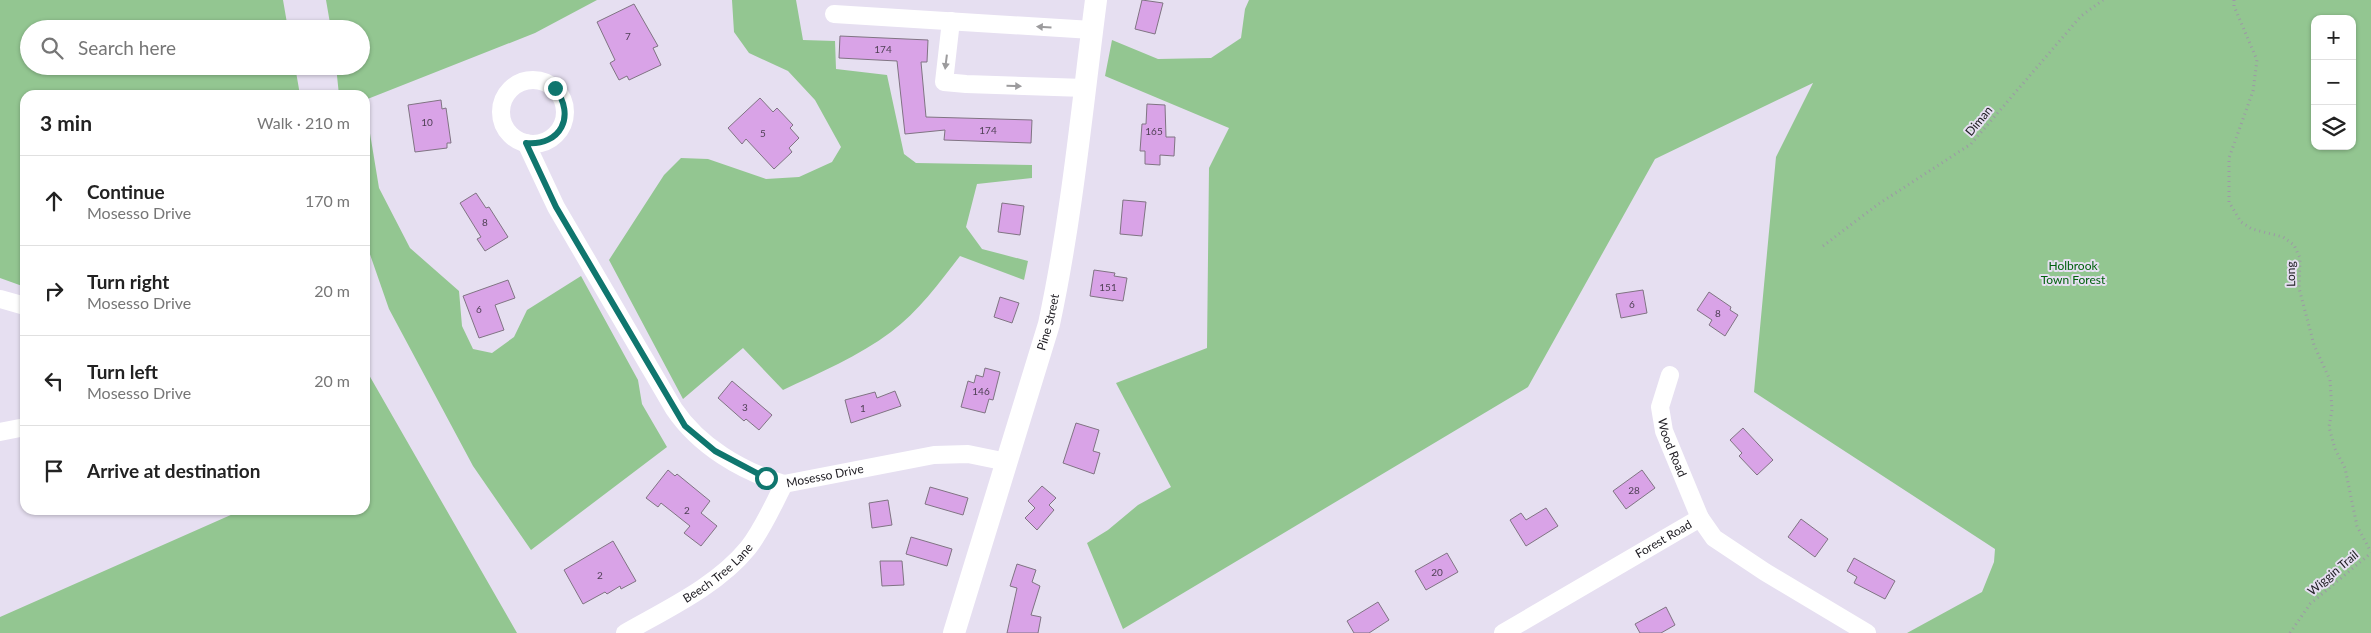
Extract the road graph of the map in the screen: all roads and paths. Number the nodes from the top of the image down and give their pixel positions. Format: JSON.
{"nodes":[{"id":1,"x":1096,"y":0,"type":"edge"},
{"id":2,"x":2103,"y":0,"type":"edge"},
{"id":3,"x":2234,"y":0,"type":"edge"},
{"id":4,"x":834,"y":14,"type":"dead end"},
{"id":5,"x":951,"y":21,"type":"junction"},
{"id":6,"x":1092,"y":30,"type":"junction"},
{"id":7,"x":1085,"y":88,"type":"junction"},
{"id":8,"x":526,"y":143,"type":"dead end"},
{"id":9,"x":1823,"y":246,"type":"dead end"},
{"id":10,"x":0,"y":299,"type":"edge"},
{"id":11,"x":20,"y":305,"type":"edge"},
{"id":12,"x":1670,"y":374,"type":"dead end"},
{"id":13,"x":20,"y":428,"type":"edge"},
{"id":14,"x":0,"y":432,"type":"edge"},
{"id":15,"x":1007,"y":462,"type":"junction"},
{"id":16,"x":784,"y":484,"type":"junction"},
{"id":17,"x":1700,"y":518,"type":"junction"},
{"id":18,"x":2371,"y":553,"type":"edge"},
{"id":19,"x":625,"y":633,"type":"edge"},
{"id":20,"x":954,"y":633,"type":"edge"},
{"id":21,"x":1503,"y":633,"type":"edge"},
{"id":22,"x":1868,"y":633,"type":"edge"},
{"id":23,"x":2290,"y":633,"type":"edge"}],
"edges":[{"from":1,"to":6,"type":"main road","name":"Pine Street"},
{"from":2,"to":9,"type":"path","name":"Diman"},
{"from":3,"to":18,"type":"path","name":"Long"},
{"from":4,"to":5,"type":"street"},
{"from":6,"to":5,"type":"street","one_way":true},
{"from":5,"to":7,"type":"street","one_way":true},
{"from":6,"to":7,"type":"main road","name":"Pine Street"},
{"from":7,"to":15,"type":"main road","name":"Pine Street"},
{"from":8,"to":16,"type":"street","name":"Mosesso Drive"},
{"from":10,"to":11,"type":"street"},
{"from":12,"to":17,"type":"street","name":"Wood Road"},
{"from":13,"to":14,"type":"street"},
{"from":15,"to":16,"type":"street","name":"Mosesso Drive"},
{"from":15,"to":20,"type":"main road","name":"Pine Street"},
{"from":16,"to":19,"type":"street","name":"Beech Tree Lane"},
{"from":17,"to":21,"type":"street","name":"Forest Road"},
{"from":17,"to":22,"type":"street","name":"Forest Road"},
{"from":18,"to":23,"type":"path","name":"Wiggin Trail"}]}
